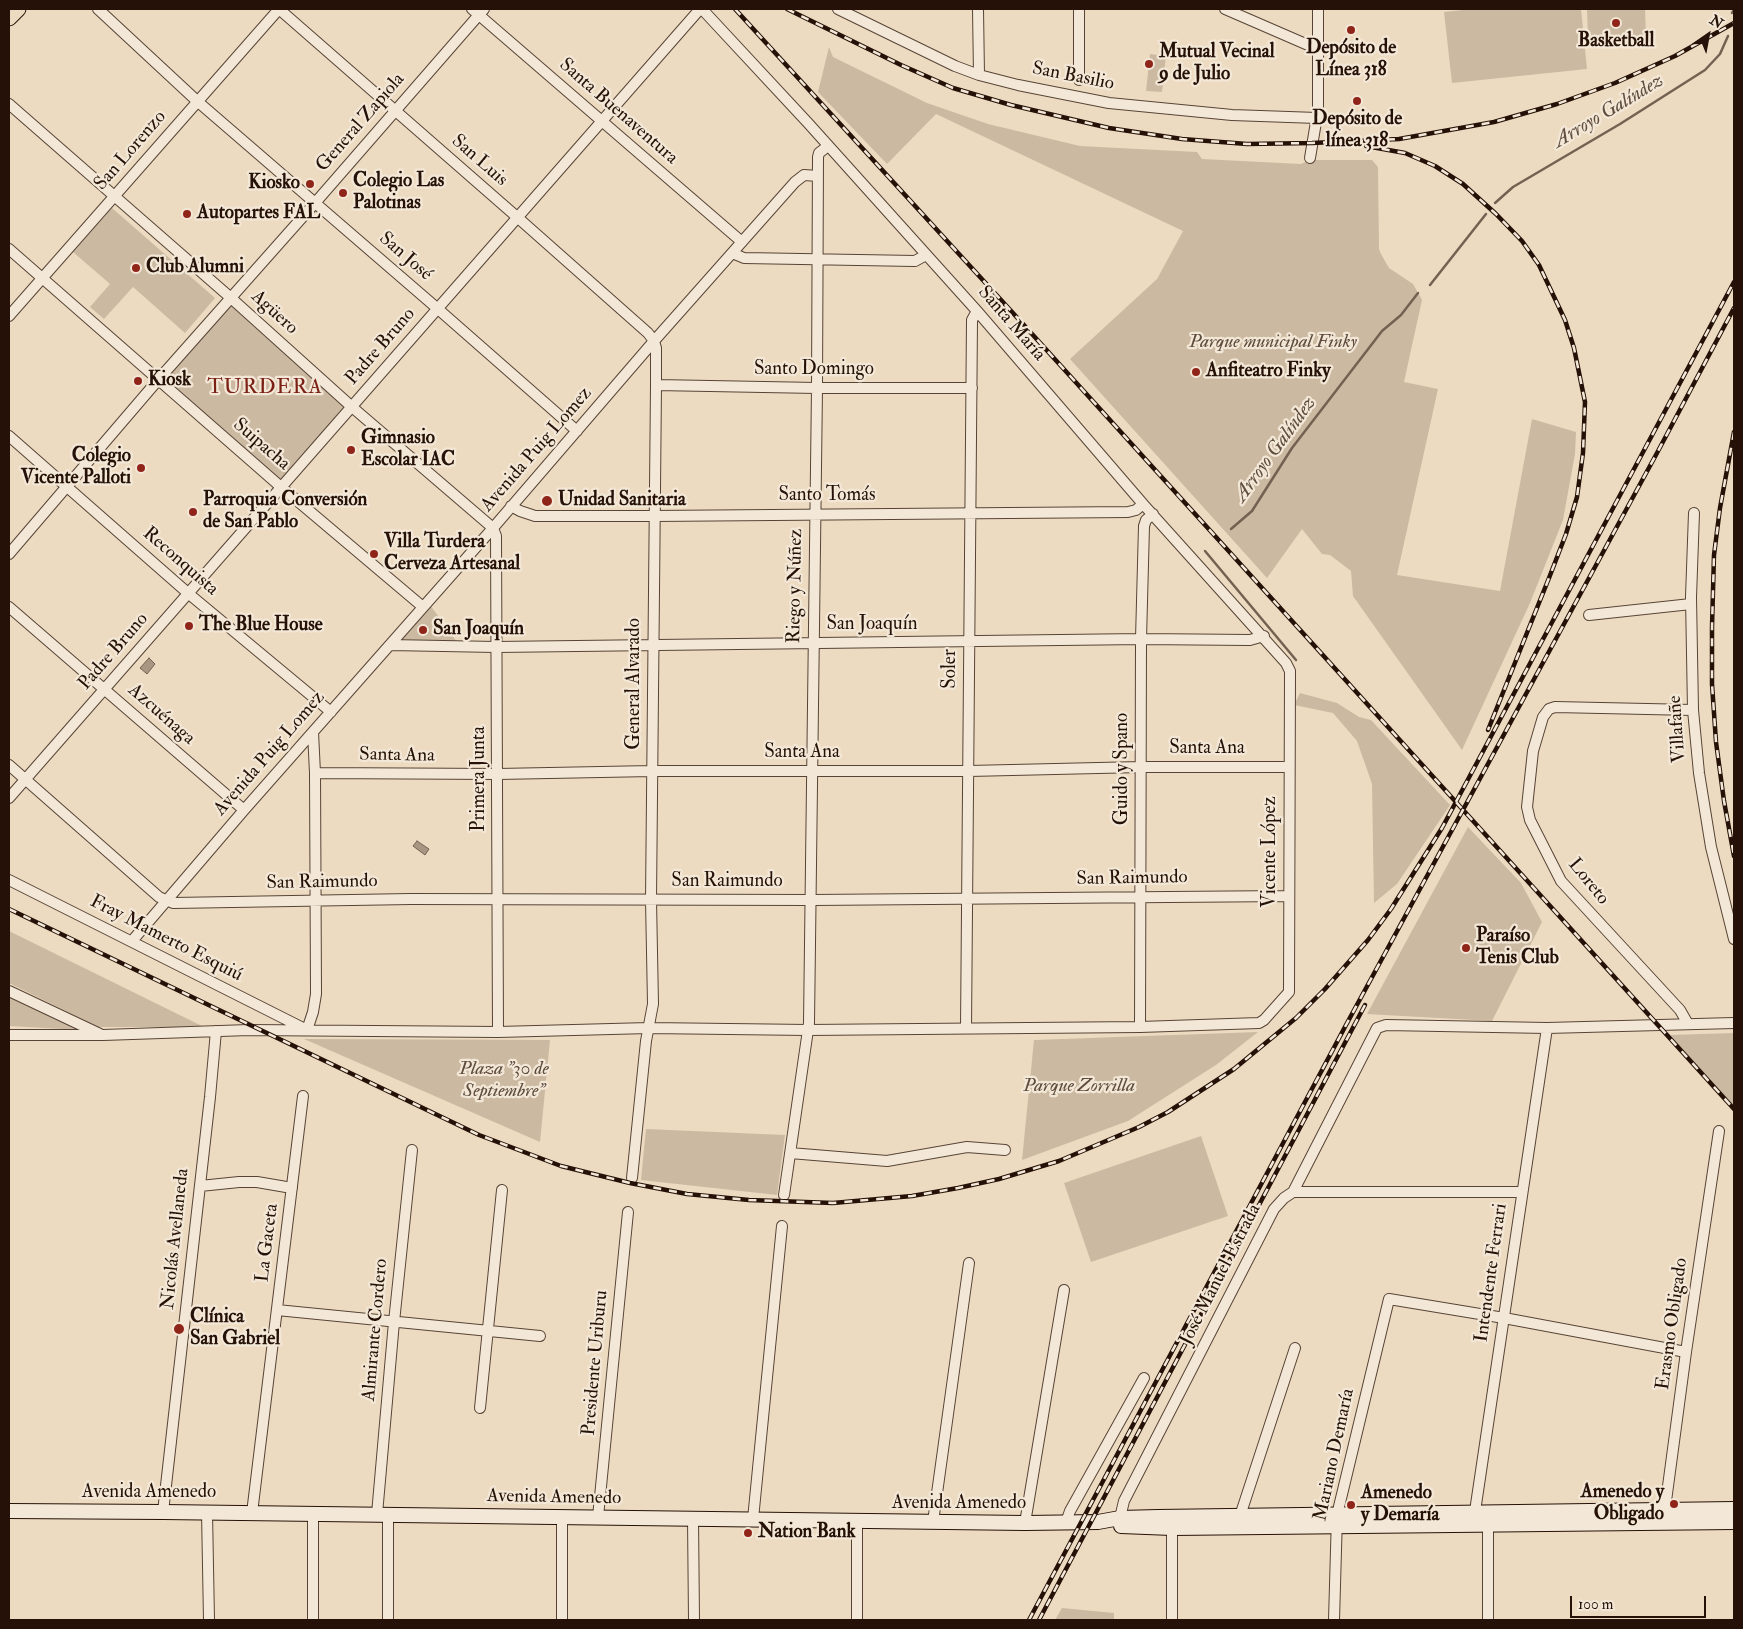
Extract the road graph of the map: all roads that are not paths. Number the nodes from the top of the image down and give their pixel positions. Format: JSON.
{"nodes":[{"id":1,"x":18,"y":9,"type":"edge"},
{"id":2,"x":98,"y":9,"type":"edge"},
{"id":3,"x":279,"y":9,"type":"edge"},
{"id":4,"x":701,"y":9,"type":"edge"},
{"id":5,"x":838,"y":9,"type":"edge"},
{"id":6,"x":978,"y":9,"type":"edge"},
{"id":7,"x":1079,"y":9,"type":"edge"},
{"id":8,"x":1224,"y":9,"type":"edge"},
{"id":9,"x":1318,"y":9,"type":"edge"},
{"id":10,"x":478,"y":11,"type":"edge"},
{"id":11,"x":9,"y":18,"type":"edge"},
{"id":12,"x":1318,"y":46,"type":"junction"},
{"id":13,"x":978,"y":75,"type":"junction"},
{"id":14,"x":1079,"y":80,"type":"dead end"},
{"id":15,"x":197,"y":101,"type":"junction"},
{"id":16,"x":9,"y":104,"type":"edge"},
{"id":17,"x":395,"y":111,"type":"junction"},
{"id":18,"x":1318,"y":118,"type":"junction"},
{"id":19,"x":602,"y":121,"type":"junction"},
{"id":20,"x":828,"y":146,"type":"junction"},
{"id":21,"x":1310,"y":158,"type":"dead end"},
{"id":22,"x":818,"y":176,"type":"junction"},
{"id":23,"x":114,"y":196,"type":"junction"},
{"id":24,"x":315,"y":203,"type":"junction"},
{"id":25,"x":517,"y":216,"type":"junction"},
{"id":26,"x":742,"y":242,"type":"junction"},
{"id":27,"x":9,"y":249,"type":"edge"},
{"id":28,"x":732,"y":253,"type":"junction"},
{"id":29,"x":926,"y":255,"type":"junction"},
{"id":30,"x":816,"y":258,"type":"junction"},
{"id":31,"x":42,"y":279,"type":"junction"},
{"id":32,"x":231,"y":298,"type":"junction"},
{"id":33,"x":438,"y":308,"type":"junction"},
{"id":34,"x":977,"y":311,"type":"junction"},
{"id":35,"x":9,"y":316,"type":"edge"},
{"id":36,"x":654,"y":341,"type":"junction"},
{"id":37,"x":158,"y":380,"type":"junction"},
{"id":38,"x":656,"y":385,"type":"junction"},
{"id":39,"x":817,"y":388,"type":"junction"},
{"id":40,"x":972,"y":388,"type":"junction"},
{"id":41,"x":352,"y":407,"type":"junction"},
{"id":42,"x":577,"y":431,"type":"junction"},
{"id":43,"x":9,"y":436,"type":"edge"},
{"id":44,"x":67,"y":487,"type":"junction"},
{"id":45,"x":282,"y":487,"type":"junction"},
{"id":46,"x":1144,"y":504,"type":"junction"},
{"id":47,"x":511,"y":506,"type":"junction"},
{"id":48,"x":815,"y":513,"type":"junction"},
{"id":49,"x":970,"y":513,"type":"junction"},
{"id":50,"x":1694,"y":513,"type":"dead end"},
{"id":51,"x":1153,"y":514,"type":"junction"},
{"id":52,"x":654,"y":516,"type":"junction"},
{"id":53,"x":493,"y":528,"type":"junction"},
{"id":54,"x":9,"y":554,"type":"edge"},
{"id":55,"x":189,"y":594,"type":"junction"},
{"id":56,"x":1691,"y":604,"type":"junction"},
{"id":57,"x":9,"y":607,"type":"edge"},
{"id":58,"x":424,"y":607,"type":"junction"},
{"id":59,"x":1589,"y":615,"type":"dead end"},
{"id":60,"x":1264,"y":636,"type":"junction"},
{"id":61,"x":1141,"y":639,"type":"junction"},
{"id":62,"x":969,"y":642,"type":"junction"},
{"id":63,"x":813,"y":643,"type":"junction"},
{"id":64,"x":653,"y":644,"type":"junction"},
{"id":65,"x":390,"y":645,"type":"junction"},
{"id":66,"x":496,"y":647,"type":"junction"},
{"id":67,"x":1288,"y":667,"type":"joint"},
{"id":68,"x":104,"y":690,"type":"junction"},
{"id":69,"x":1693,"y":710,"type":"junction"},
{"id":70,"x":331,"y":712,"type":"junction"},
{"id":71,"x":313,"y":732,"type":"junction"},
{"id":72,"x":9,"y":765,"type":"edge"},
{"id":73,"x":1140,"y":767,"type":"junction"},
{"id":74,"x":1288,"y":767,"type":"junction"},
{"id":75,"x":652,"y":771,"type":"junction"},
{"id":76,"x":812,"y":771,"type":"junction"},
{"id":77,"x":969,"y":771,"type":"junction"},
{"id":78,"x":315,"y":772,"type":"junction"},
{"id":79,"x":498,"y":774,"type":"junction"},
{"id":80,"x":26,"y":780,"type":"junction"},
{"id":81,"x":9,"y":798,"type":"edge"},
{"id":82,"x":244,"y":810,"type":"junction"},
{"id":83,"x":9,"y":880,"type":"edge"},
{"id":84,"x":1140,"y":896,"type":"junction"},
{"id":85,"x":1288,"y":896,"type":"junction"},
{"id":86,"x":966,"y":899,"type":"junction"},
{"id":87,"x":314,"y":900,"type":"junction"},
{"id":88,"x":497,"y":900,"type":"junction"},
{"id":89,"x":652,"y":900,"type":"junction"},
{"id":90,"x":812,"y":900,"type":"junction"},
{"id":91,"x":166,"y":901,"type":"junction"},
{"id":92,"x":1734,"y":939,"type":"edge"},
{"id":93,"x":132,"y":942,"type":"junction"},
{"id":94,"x":9,"y":991,"type":"edge"},
{"id":95,"x":1734,"y":1023,"type":"edge"},
{"id":96,"x":1688,"y":1024,"type":"junction"},
{"id":97,"x":1140,"y":1027,"type":"junction"},
{"id":98,"x":648,"y":1028,"type":"junction"},
{"id":99,"x":966,"y":1028,"type":"junction"},
{"id":100,"x":1547,"y":1028,"type":"junction"},
{"id":101,"x":307,"y":1030,"type":"junction"},
{"id":102,"x":808,"y":1030,"type":"junction"},
{"id":103,"x":216,"y":1031,"type":"junction"},
{"id":104,"x":498,"y":1032,"type":"junction"},
{"id":105,"x":9,"y":1035,"type":"edge"},
{"id":106,"x":104,"y":1035,"type":"junction"},
{"id":107,"x":303,"y":1096,"type":"dead end"},
{"id":108,"x":1719,"y":1132,"type":"dead end"},
{"id":109,"x":412,"y":1150,"type":"dead end"},
{"id":110,"x":1005,"y":1150,"type":"dead end"},
{"id":111,"x":790,"y":1153,"type":"junction"},
{"id":112,"x":632,"y":1178,"type":"dead end"},
{"id":113,"x":200,"y":1186,"type":"junction"},
{"id":114,"x":292,"y":1188,"type":"junction"},
{"id":115,"x":502,"y":1190,"type":"dead end"},
{"id":116,"x":1293,"y":1192,"type":"junction"},
{"id":117,"x":1522,"y":1192,"type":"junction"},
{"id":118,"x":784,"y":1196,"type":"dead end"},
{"id":119,"x":628,"y":1212,"type":"dead end"},
{"id":120,"x":782,"y":1226,"type":"dead end"},
{"id":121,"x":969,"y":1263,"type":"dead end"},
{"id":122,"x":1064,"y":1290,"type":"dead end"},
{"id":123,"x":277,"y":1310,"type":"junction"},
{"id":124,"x":1504,"y":1318,"type":"junction"},
{"id":125,"x":394,"y":1322,"type":"junction"},
{"id":126,"x":488,"y":1331,"type":"junction"},
{"id":127,"x":540,"y":1336,"type":"dead end"},
{"id":128,"x":1295,"y":1348,"type":"dead end"},
{"id":129,"x":1686,"y":1352,"type":"junction"},
{"id":130,"x":1144,"y":1378,"type":"dead end"},
{"id":131,"x":480,"y":1408,"type":"dead end"},
{"id":132,"x":1734,"y":1508,"type":"edge"},
{"id":133,"x":9,"y":1511,"type":"edge"},
{"id":134,"x":163,"y":1512,"type":"junction"},
{"id":135,"x":207,"y":1512,"type":"junction"},
{"id":136,"x":252,"y":1513,"type":"junction"},
{"id":137,"x":313,"y":1514,"type":"junction"},
{"id":138,"x":382,"y":1514,"type":"junction"},
{"id":139,"x":1664,"y":1516,"type":"junction"},
{"id":140,"x":562,"y":1517,"type":"junction"},
{"id":141,"x":598,"y":1517,"type":"junction"},
{"id":142,"x":693,"y":1518,"type":"junction"},
{"id":143,"x":1120,"y":1518,"type":"junction"},
{"id":144,"x":1481,"y":1518,"type":"junction"},
{"id":145,"x":753,"y":1519,"type":"junction"},
{"id":146,"x":1336,"y":1520,"type":"junction"},
{"id":147,"x":856,"y":1522,"type":"junction"},
{"id":148,"x":933,"y":1522,"type":"junction"},
{"id":149,"x":1066,"y":1522,"type":"junction"},
{"id":150,"x":1098,"y":1522,"type":"junction"},
{"id":151,"x":1238,"y":1522,"type":"junction"},
{"id":152,"x":1734,"y":1522,"type":"edge"},
{"id":153,"x":1025,"y":1523,"type":"junction"},
{"id":154,"x":1172,"y":1523,"type":"junction"},
{"id":155,"x":208,"y":1620,"type":"edge"},
{"id":156,"x":313,"y":1620,"type":"edge"},
{"id":157,"x":388,"y":1620,"type":"edge"},
{"id":158,"x":562,"y":1620,"type":"edge"},
{"id":159,"x":694,"y":1620,"type":"edge"},
{"id":160,"x":857,"y":1620,"type":"edge"},
{"id":161,"x":1172,"y":1620,"type":"edge"},
{"id":162,"x":1334,"y":1620,"type":"edge"},
{"id":163,"x":1488,"y":1620,"type":"edge"}],
"edges":[{"from":1,"to":11,"type":"main road"},
{"from":2,"to":15,"type":"street","name":"San José"},
{"from":3,"to":15,"type":"street","name":"San Lorenzo"},
{"from":3,"to":17,"type":"street","name":"San Luis"},
{"from":4,"to":19,"type":"street","name":"Padre Bruno"},
{"from":4,"to":20,"type":"street","name":"Santa María"},
{"from":5,"to":13,"type":"street","name":"San Basilio"},
{"from":6,"to":13,"type":"street"},
{"from":7,"to":14,"type":"street"},
{"from":8,"to":12,"type":"street"},
{"from":9,"to":12,"type":"street"},
{"from":10,"to":17,"type":"street","name":"General Zapiola"},
{"from":10,"to":19,"type":"street","name":"Santa Buenaventura"},
{"from":12,"to":18,"type":"street"},
{"from":13,"to":18,"type":"street","name":"San Basilio"},
{"from":15,"to":23,"type":"street","name":"San Lorenzo"},
{"from":15,"to":24,"type":"street","name":"San José"},
{"from":16,"to":23,"type":"street","name":"Agüero"},
{"from":17,"to":24,"type":"street","name":"General Zapiola"},
{"from":17,"to":25,"type":"street","name":"San Luis"},
{"from":18,"to":21,"type":"street"},
{"from":19,"to":25,"type":"street","name":"Padre Bruno"},
{"from":19,"to":26,"type":"street","name":"Santa Buenaventura"},
{"from":20,"to":22,"type":"street","name":"Riego y Núñez"},
{"from":20,"to":29,"type":"street","name":"Santa María"},
{"from":22,"to":26,"type":"street","name":"Avenida Puig Lomez"},
{"from":22,"to":30,"type":"street","name":"Riego y Núñez"},
{"from":23,"to":31,"type":"street","name":"San Lorenzo"},
{"from":23,"to":32,"type":"street","name":"Agüero"},
{"from":24,"to":32,"type":"street","name":"General Zapiola"},
{"from":24,"to":33,"type":"street","name":"San José"},
{"from":25,"to":33,"type":"street","name":"Padre Bruno"},
{"from":25,"to":36,"type":"street","name":"San Luis"},
{"from":26,"to":28,"type":"street","name":"Avenida Puig Lomez"},
{"from":27,"to":31,"type":"street","name":"Suipacha"},
{"from":28,"to":30,"type":"street"},
{"from":28,"to":36,"type":"street","name":"Avenida Puig Lomez"},
{"from":29,"to":30,"type":"street"},
{"from":29,"to":34,"type":"street","name":"Santa María"},
{"from":30,"to":39,"type":"street","name":"Riego y Núñez"},
{"from":31,"to":35,"type":"street","name":"San Lorenzo"},
{"from":31,"to":37,"type":"street","name":"Suipacha"},
{"from":32,"to":37,"type":"street","name":"General Zapiola"},
{"from":32,"to":41,"type":"street","name":"Agüero"},
{"from":33,"to":41,"type":"street","name":"Padre Bruno"},
{"from":33,"to":42,"type":"street","name":"San José"},
{"from":34,"to":40,"type":"street","name":"Soler"},
{"from":34,"to":46,"type":"street","name":"Santa María"},
{"from":36,"to":38,"type":"street","name":"General Alvarado"},
{"from":36,"to":42,"type":"street","name":"Avenida Puig Lomez"},
{"from":37,"to":44,"type":"street","name":"General Zapiola"},
{"from":37,"to":45,"type":"street","name":"Suipacha"},
{"from":38,"to":39,"type":"street","name":"Santo Domingo"},
{"from":38,"to":52,"type":"street","name":"General Alvarado"},
{"from":39,"to":40,"type":"street","name":"Santo Domingo"},
{"from":39,"to":48,"type":"street","name":"Riego y Núñez"},
{"from":40,"to":49,"type":"street","name":"Soler"},
{"from":41,"to":45,"type":"street","name":"Padre Bruno"},
{"from":41,"to":53,"type":"street","name":"Agüero"},
{"from":42,"to":47,"type":"street","name":"Avenida Puig Lomez"},
{"from":43,"to":44,"type":"street","name":"Reconquista"},
{"from":44,"to":54,"type":"street","name":"General Zapiola"},
{"from":44,"to":55,"type":"street","name":"Reconquista"},
{"from":45,"to":55,"type":"street","name":"Padre Bruno"},
{"from":45,"to":58,"type":"street","name":"Suipacha"},
{"from":46,"to":49,"type":"street","name":"Santo Tomás"},
{"from":46,"to":51,"type":"street","name":"Santa María"},
{"from":47,"to":52,"type":"street","name":"Santo Tomás"},
{"from":47,"to":53,"type":"street","name":"Avenida Puig Lomez"},
{"from":48,"to":49,"type":"street","name":"Santo Tomás"},
{"from":48,"to":52,"type":"street","name":"Santo Tomás"},
{"from":48,"to":63,"type":"street","name":"Riego y Núñez"},
{"from":49,"to":62,"type":"street","name":"Soler"},
{"from":50,"to":56,"type":"street","name":"Villafañe"},
{"from":51,"to":60,"type":"street","name":"Santa María"},
{"from":51,"to":61,"type":"street","name":"Guido y Spano"},
{"from":52,"to":64,"type":"street","name":"General Alvarado"},
{"from":53,"to":58,"type":"street","name":"Avenida Puig Lomez"},
{"from":53,"to":66,"type":"street","name":"Primera Junta"},
{"from":55,"to":68,"type":"street","name":"Padre Bruno"},
{"from":55,"to":70,"type":"street","name":"Reconquista"},
{"from":56,"to":59,"type":"street"},
{"from":56,"to":69,"type":"street","name":"Villafañe"},
{"from":57,"to":68,"type":"street","name":"Azcuénaga"},
{"from":58,"to":65,"type":"street","name":"Avenida Puig Lomez"},
{"from":60,"to":61,"type":"street","name":"San Joaquín"},
{"from":60,"to":67,"type":"street","name":"Santa María"},
{"from":61,"to":62,"type":"street","name":"San Joaquín"},
{"from":61,"to":73,"type":"street","name":"Guido y Spano"},
{"from":62,"to":63,"type":"street","name":"San Joaquín"},
{"from":62,"to":77,"type":"street","name":"Soler"},
{"from":63,"to":64,"type":"street","name":"San Joaquín"},
{"from":63,"to":76,"type":"street","name":"Riego y Núñez"},
{"from":64,"to":66,"type":"street","name":"San Joaquín"},
{"from":64,"to":75,"type":"street","name":"General Alvarado"},
{"from":65,"to":66,"type":"street","name":"San Joaquín"},
{"from":65,"to":70,"type":"street","name":"Avenida Puig Lomez"},
{"from":66,"to":79,"type":"street","name":"Primera Junta"},
{"from":67,"to":74,"type":"street","name":"Vicente López"},
{"from":68,"to":80,"type":"street","name":"Padre Bruno"},
{"from":68,"to":82,"type":"street","name":"Azcuénaga"},
{"from":69,"to":92,"type":"street","name":"Villafañe"},
{"from":69,"to":96,"type":"street","name":"Loreto"},
{"from":70,"to":71,"type":"street","name":"Avenida Puig Lomez"},
{"from":71,"to":78,"type":"street"},
{"from":71,"to":82,"type":"street","name":"Avenida Puig Lomez"},
{"from":72,"to":80,"type":"street"},
{"from":73,"to":74,"type":"street","name":"Santa Ana"},
{"from":73,"to":77,"type":"street","name":"Santa Ana"},
{"from":73,"to":84,"type":"street","name":"Guido y Spano"},
{"from":74,"to":85,"type":"street","name":"Vicente López"},
{"from":75,"to":76,"type":"street","name":"Santa Ana"},
{"from":75,"to":79,"type":"street","name":"Santa Ana"},
{"from":75,"to":89,"type":"street","name":"General Alvarado"},
{"from":76,"to":77,"type":"street","name":"Santa Ana"},
{"from":76,"to":90,"type":"street","name":"Riego y Núñez"},
{"from":77,"to":86,"type":"street","name":"Soler"},
{"from":78,"to":79,"type":"street","name":"Santa Ana"},
{"from":78,"to":87,"type":"street"},
{"from":79,"to":88,"type":"street","name":"Primera Junta"},
{"from":80,"to":81,"type":"street","name":"Padre Bruno"},
{"from":80,"to":91,"type":"street"},
{"from":82,"to":91,"type":"street","name":"Avenida Puig Lomez"},
{"from":83,"to":93,"type":"street","name":"Fray Mamerto Esquiú"},
{"from":84,"to":85,"type":"street","name":"San Raimundo"},
{"from":84,"to":86,"type":"street","name":"San Raimundo"},
{"from":84,"to":97,"type":"street","name":"Guido y Spano"},
{"from":85,"to":97,"type":"street","name":"Vicente López"},
{"from":86,"to":90,"type":"street","name":"San Raimundo"},
{"from":86,"to":99,"type":"street","name":"Soler"},
{"from":87,"to":88,"type":"street","name":"San Raimundo"},
{"from":87,"to":91,"type":"street","name":"San Raimundo"},
{"from":87,"to":101,"type":"street"},
{"from":88,"to":89,"type":"street","name":"San Raimundo"},
{"from":88,"to":104,"type":"street","name":"Primera Junta"},
{"from":89,"to":90,"type":"street","name":"San Raimundo"},
{"from":89,"to":98,"type":"street","name":"General Alvarado"},
{"from":90,"to":102,"type":"street","name":"Riego y Núñez"},
{"from":91,"to":93,"type":"street","name":"Avenida Puig Lomez"},
{"from":93,"to":101,"type":"street","name":"Fray Mamerto Esquiú"},
{"from":94,"to":106,"type":"street"},
{"from":95,"to":96,"type":"street"},
{"from":96,"to":100,"type":"street"},
{"from":97,"to":99,"type":"street"},
{"from":98,"to":102,"type":"street"},
{"from":98,"to":104,"type":"street"},
{"from":98,"to":112,"type":"street"},
{"from":99,"to":102,"type":"street"},
{"from":100,"to":116,"type":"street","name":"José Manuel Estrada"},
{"from":100,"to":117,"type":"street","name":"Intendente Ferrari"},
{"from":101,"to":103,"type":"street"},
{"from":101,"to":104,"type":"street"},
{"from":102,"to":111,"type":"street","name":"Riego y Núñez"},
{"from":103,"to":106,"type":"street"},
{"from":103,"to":113,"type":"street","name":"Nicolás Avellaneda"},
{"from":105,"to":106,"type":"street"},
{"from":107,"to":114,"type":"street","name":"La Gaceta"},
{"from":108,"to":129,"type":"street","name":"Erasmo Obligado"},
{"from":109,"to":125,"type":"street","name":"Almirante Cordero"},
{"from":110,"to":111,"type":"street"},
{"from":111,"to":118,"type":"street","name":"Riego y Núñez"},
{"from":113,"to":114,"type":"street"},
{"from":113,"to":134,"type":"street","name":"Nicolás Avellaneda"},
{"from":114,"to":123,"type":"street","name":"La Gaceta"},
{"from":115,"to":126,"type":"street"},
{"from":116,"to":117,"type":"street"},
{"from":116,"to":143,"type":"street","name":"José Manuel Estrada"},
{"from":117,"to":124,"type":"street","name":"Intendente Ferrari"},
{"from":119,"to":141,"type":"street","name":"Presidente Uriburu"},
{"from":120,"to":145,"type":"street"},
{"from":121,"to":148,"type":"street"},
{"from":122,"to":153,"type":"street"},
{"from":123,"to":125,"type":"street"},
{"from":123,"to":136,"type":"street","name":"La Gaceta"},
{"from":124,"to":129,"type":"street"},
{"from":124,"to":144,"type":"street","name":"Intendente Ferrari"},
{"from":124,"to":146,"type":"street","name":"Mariano Demaría"},
{"from":125,"to":126,"type":"street"},
{"from":125,"to":138,"type":"street","name":"Almirante Cordero"},
{"from":126,"to":127,"type":"street"},
{"from":126,"to":131,"type":"street"},
{"from":128,"to":151,"type":"street"},
{"from":129,"to":139,"type":"street","name":"Erasmo Obligado"},
{"from":130,"to":149,"type":"street"},
{"from":132,"to":139,"type":"street","name":"Avenida Amenedo"},
{"from":133,"to":134,"type":"street","name":"Avenida Amenedo"},
{"from":134,"to":135,"type":"street","name":"Avenida Amenedo"},
{"from":135,"to":136,"type":"street","name":"Avenida Amenedo"},
{"from":135,"to":155,"type":"street"},
{"from":136,"to":137,"type":"street","name":"Avenida Amenedo"},
{"from":137,"to":138,"type":"street","name":"Avenida Amenedo"},
{"from":137,"to":156,"type":"street"},
{"from":138,"to":140,"type":"street","name":"Avenida Amenedo"},
{"from":138,"to":157,"type":"street","name":"Almirante Cordero"},
{"from":139,"to":144,"type":"street","name":"Avenida Amenedo"},
{"from":139,"to":152,"type":"street","name":"Avenida Amenedo"},
{"from":140,"to":141,"type":"street","name":"Avenida Amenedo"},
{"from":140,"to":158,"type":"street"},
{"from":141,"to":142,"type":"street","name":"Avenida Amenedo"},
{"from":142,"to":145,"type":"street","name":"Avenida Amenedo"},
{"from":142,"to":159,"type":"street"},
{"from":143,"to":150,"type":"street","name":"Avenida Amenedo"},
{"from":143,"to":154,"type":"street","name":"Avenida Amenedo"},
{"from":144,"to":146,"type":"street","name":"Avenida Amenedo"},
{"from":144,"to":163,"type":"street","name":"Intendente Ferrari"},
{"from":145,"to":147,"type":"street","name":"Avenida Amenedo"},
{"from":146,"to":151,"type":"street","name":"Avenida Amenedo"},
{"from":146,"to":162,"type":"street","name":"Mariano Demaría"},
{"from":147,"to":148,"type":"street","name":"Avenida Amenedo"},
{"from":147,"to":160,"type":"street"},
{"from":148,"to":153,"type":"street","name":"Avenida Amenedo"},
{"from":149,"to":150,"type":"street","name":"Avenida Amenedo"},
{"from":149,"to":153,"type":"street","name":"Avenida Amenedo"},
{"from":150,"to":154,"type":"street","name":"Avenida Amenedo"},
{"from":151,"to":154,"type":"street","name":"Avenida Amenedo"},
{"from":154,"to":161,"type":"street"}]}
